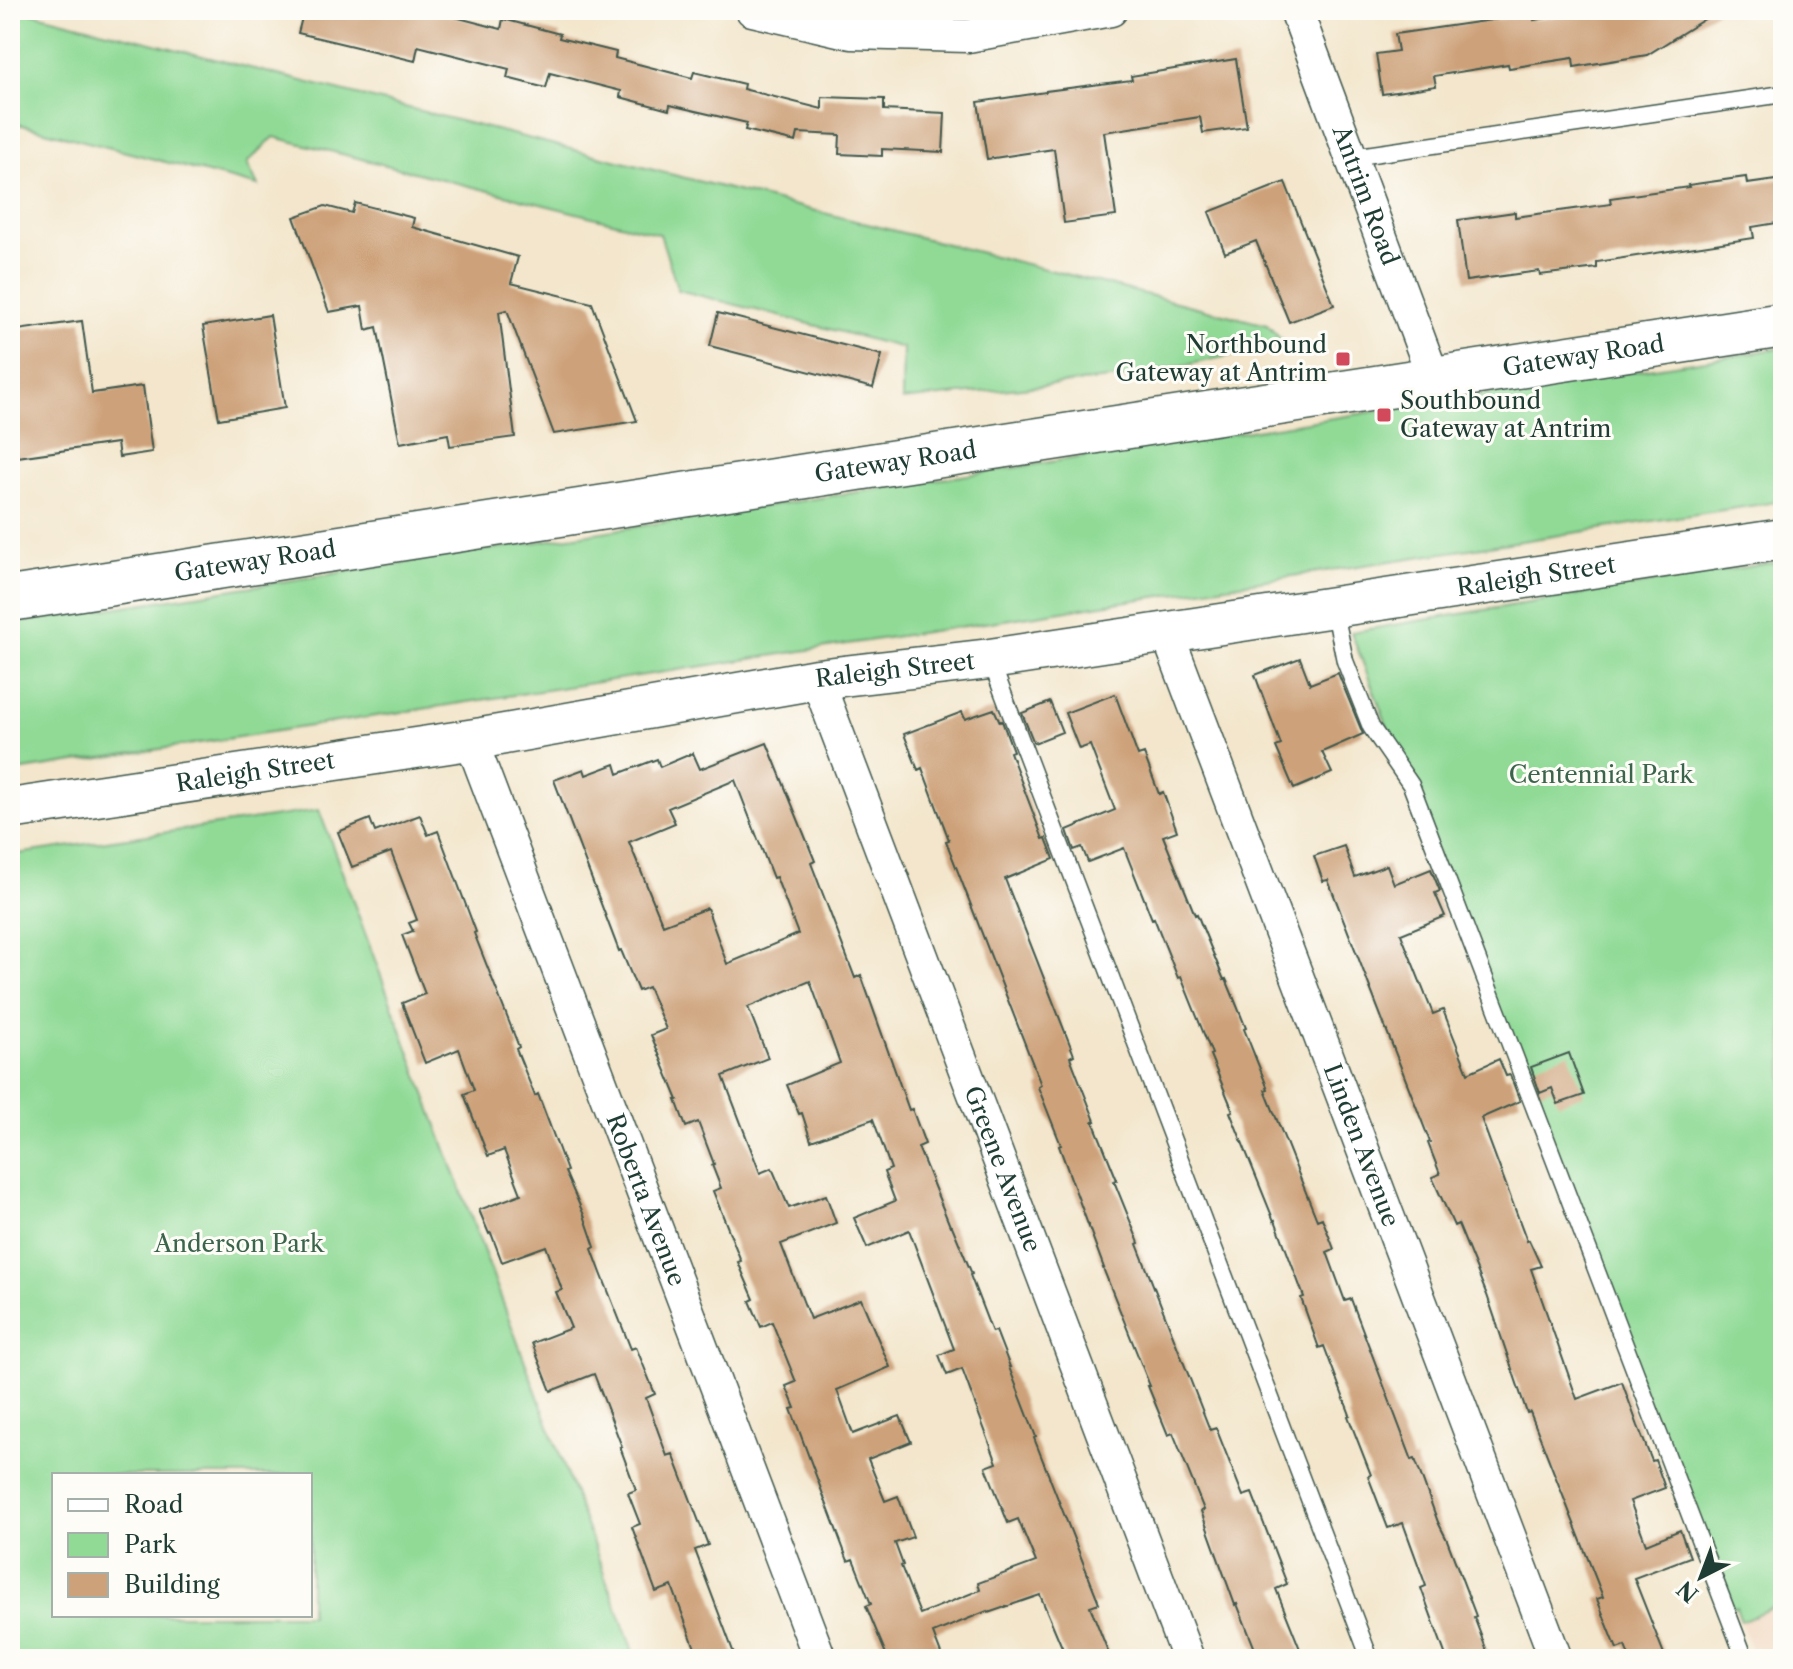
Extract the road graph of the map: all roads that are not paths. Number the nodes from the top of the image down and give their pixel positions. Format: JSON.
{"nodes":[{"id":1,"x":752,"y":10,"type":"edge"},
{"id":2,"x":1111,"y":10,"type":"edge"},
{"id":3,"x":1296,"y":10,"type":"edge"},
{"id":4,"x":896,"y":22,"type":"edge"},
{"id":5,"x":1783,"y":94,"type":"edge"},
{"id":6,"x":1352,"y":157,"type":"junction"},
{"id":7,"x":1783,"y":325,"type":"edge"},
{"id":8,"x":1434,"y":379,"type":"junction"},
{"id":9,"x":1783,"y":539,"type":"edge"},
{"id":10,"x":10,"y":599,"type":"edge"},
{"id":11,"x":1334,"y":607,"type":"junction"},
{"id":12,"x":1167,"y":633,"type":"junction"},
{"id":13,"x":990,"y":659,"type":"junction"},
{"id":14,"x":817,"y":679,"type":"junction"},
{"id":15,"x":471,"y":740,"type":"junction"},
{"id":16,"x":10,"y":809,"type":"edge"},
{"id":17,"x":820,"y":1659,"type":"edge"},
{"id":18,"x":1188,"y":1659,"type":"edge"},
{"id":19,"x":1370,"y":1659,"type":"edge"},
{"id":20,"x":1556,"y":1659,"type":"edge"},
{"id":21,"x":1745,"y":1659,"type":"edge"}],
"edges":[{"from":1,"to":4,"type":"street"},
{"from":2,"to":4,"type":"street"},
{"from":3,"to":6,"type":"street","name":"Antrim Road"},
{"from":5,"to":6,"type":"lane"},
{"from":6,"to":8,"type":"street","name":"Antrim Road"},
{"from":7,"to":8,"type":"main road","name":"Gateway Road"},
{"from":8,"to":10,"type":"main road","name":"Gateway Road"},
{"from":9,"to":11,"type":"street","name":"Raleigh Street"},
{"from":11,"to":12,"type":"street","name":"Raleigh Street"},
{"from":11,"to":21,"type":"lane"},
{"from":12,"to":13,"type":"street","name":"Raleigh Street"},
{"from":12,"to":20,"type":"street","name":"Linden Avenue"},
{"from":13,"to":14,"type":"street","name":"Raleigh Street"},
{"from":13,"to":19,"type":"lane"},
{"from":14,"to":15,"type":"street","name":"Raleigh Street"},
{"from":14,"to":18,"type":"street","name":"Greene Avenue"},
{"from":15,"to":16,"type":"street","name":"Raleigh Street"},
{"from":15,"to":17,"type":"street","name":"Roberta Avenue"}]}
